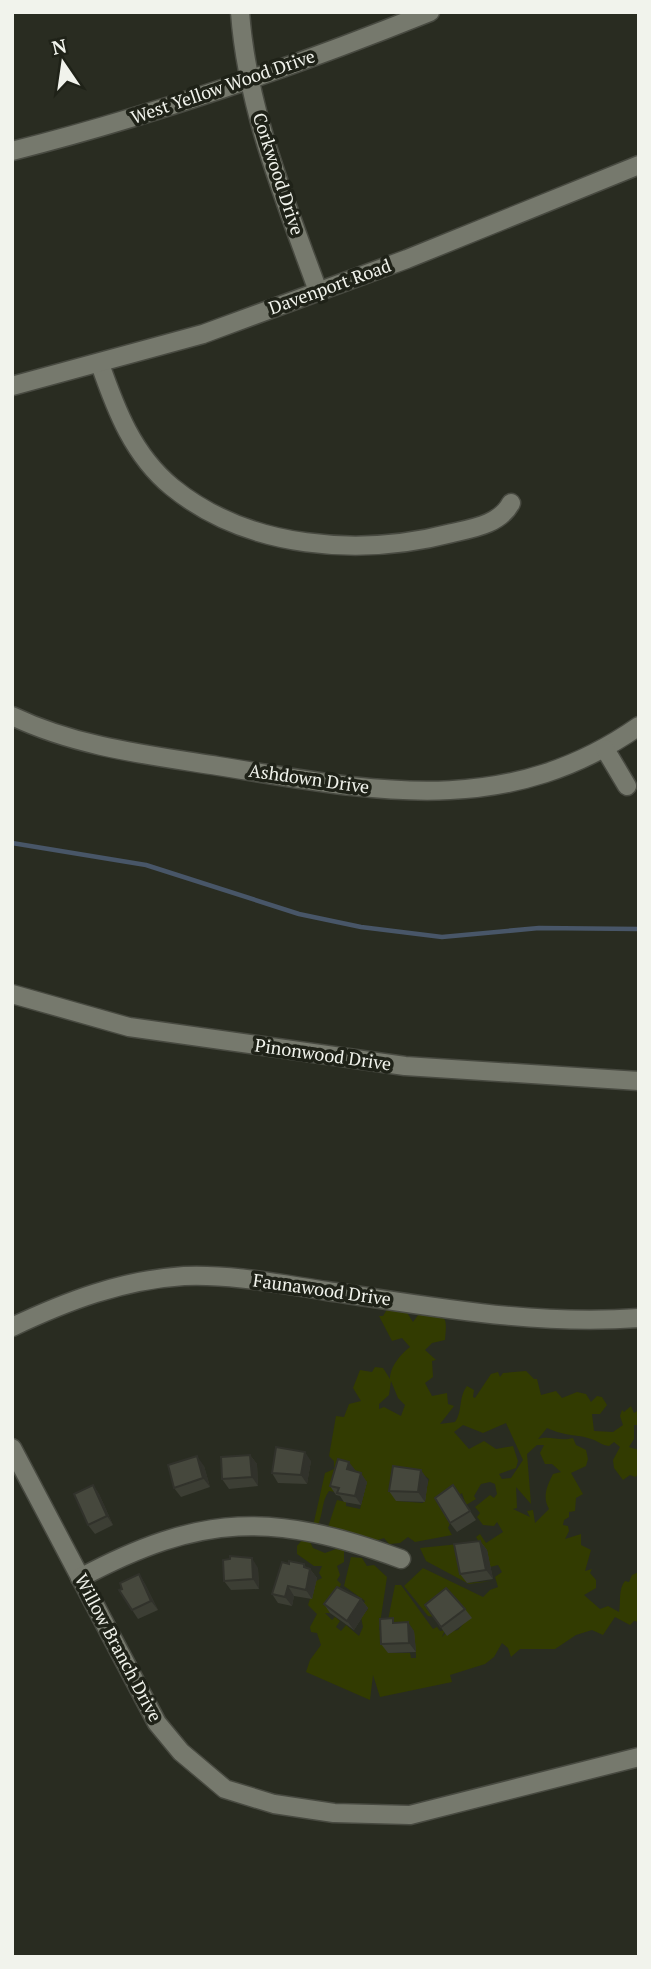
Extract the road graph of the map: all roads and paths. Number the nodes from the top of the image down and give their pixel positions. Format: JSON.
{"nodes":[{"id":1,"x":240,"y":12,"type":"edge"},
{"id":2,"x":430,"y":12,"type":"edge"},
{"id":3,"x":249,"y":81,"type":"junction"},
{"id":4,"x":12,"y":151,"type":"edge"},
{"id":5,"x":639,"y":165,"type":"edge"},
{"id":6,"x":318,"y":291,"type":"junction"},
{"id":7,"x":100,"y":364,"type":"junction"},
{"id":8,"x":12,"y":386,"type":"edge"},
{"id":9,"x":511,"y":503,"type":"dead end"},
{"id":10,"x":12,"y":716,"type":"edge"},
{"id":11,"x":639,"y":726,"type":"edge"},
{"id":12,"x":605,"y":749,"type":"junction"},
{"id":13,"x":627,"y":786,"type":"dead end"},
{"id":14,"x":12,"y":994,"type":"edge"},
{"id":15,"x":639,"y":1081,"type":"edge"},
{"id":16,"x":639,"y":1318,"type":"edge"},
{"id":17,"x":12,"y":1328,"type":"edge"},
{"id":18,"x":12,"y":1448,"type":"edge"},
{"id":19,"x":401,"y":1559,"type":"dead end"},
{"id":20,"x":80,"y":1578,"type":"junction"},
{"id":21,"x":639,"y":1757,"type":"edge"}],
"edges":[{"from":1,"to":3,"type":"street","name":"Corkwood Drive"},
{"from":2,"to":3,"type":"street","name":"West Yellow Wood Drive"},
{"from":3,"to":4,"type":"street","name":"West Yellow Wood Drive"},
{"from":3,"to":6,"type":"street","name":"Corkwood Drive"},
{"from":5,"to":6,"type":"street","name":"Davenport Road"},
{"from":6,"to":7,"type":"street","name":"Davenport Road"},
{"from":7,"to":8,"type":"street","name":"Davenport Road"},
{"from":7,"to":9,"type":"street"},
{"from":10,"to":12,"type":"street","name":"Ashdown Drive"},
{"from":11,"to":12,"type":"street","name":"Ashdown Drive"},
{"from":12,"to":13,"type":"street"},
{"from":14,"to":15,"type":"street","name":"Pinonwood Drive"},
{"from":16,"to":17,"type":"street","name":"Faunawood Drive"},
{"from":18,"to":20,"type":"street","name":"Willow Branch Drive"},
{"from":19,"to":20,"type":"street"},
{"from":20,"to":21,"type":"street","name":"Willow Branch Drive"}]}
